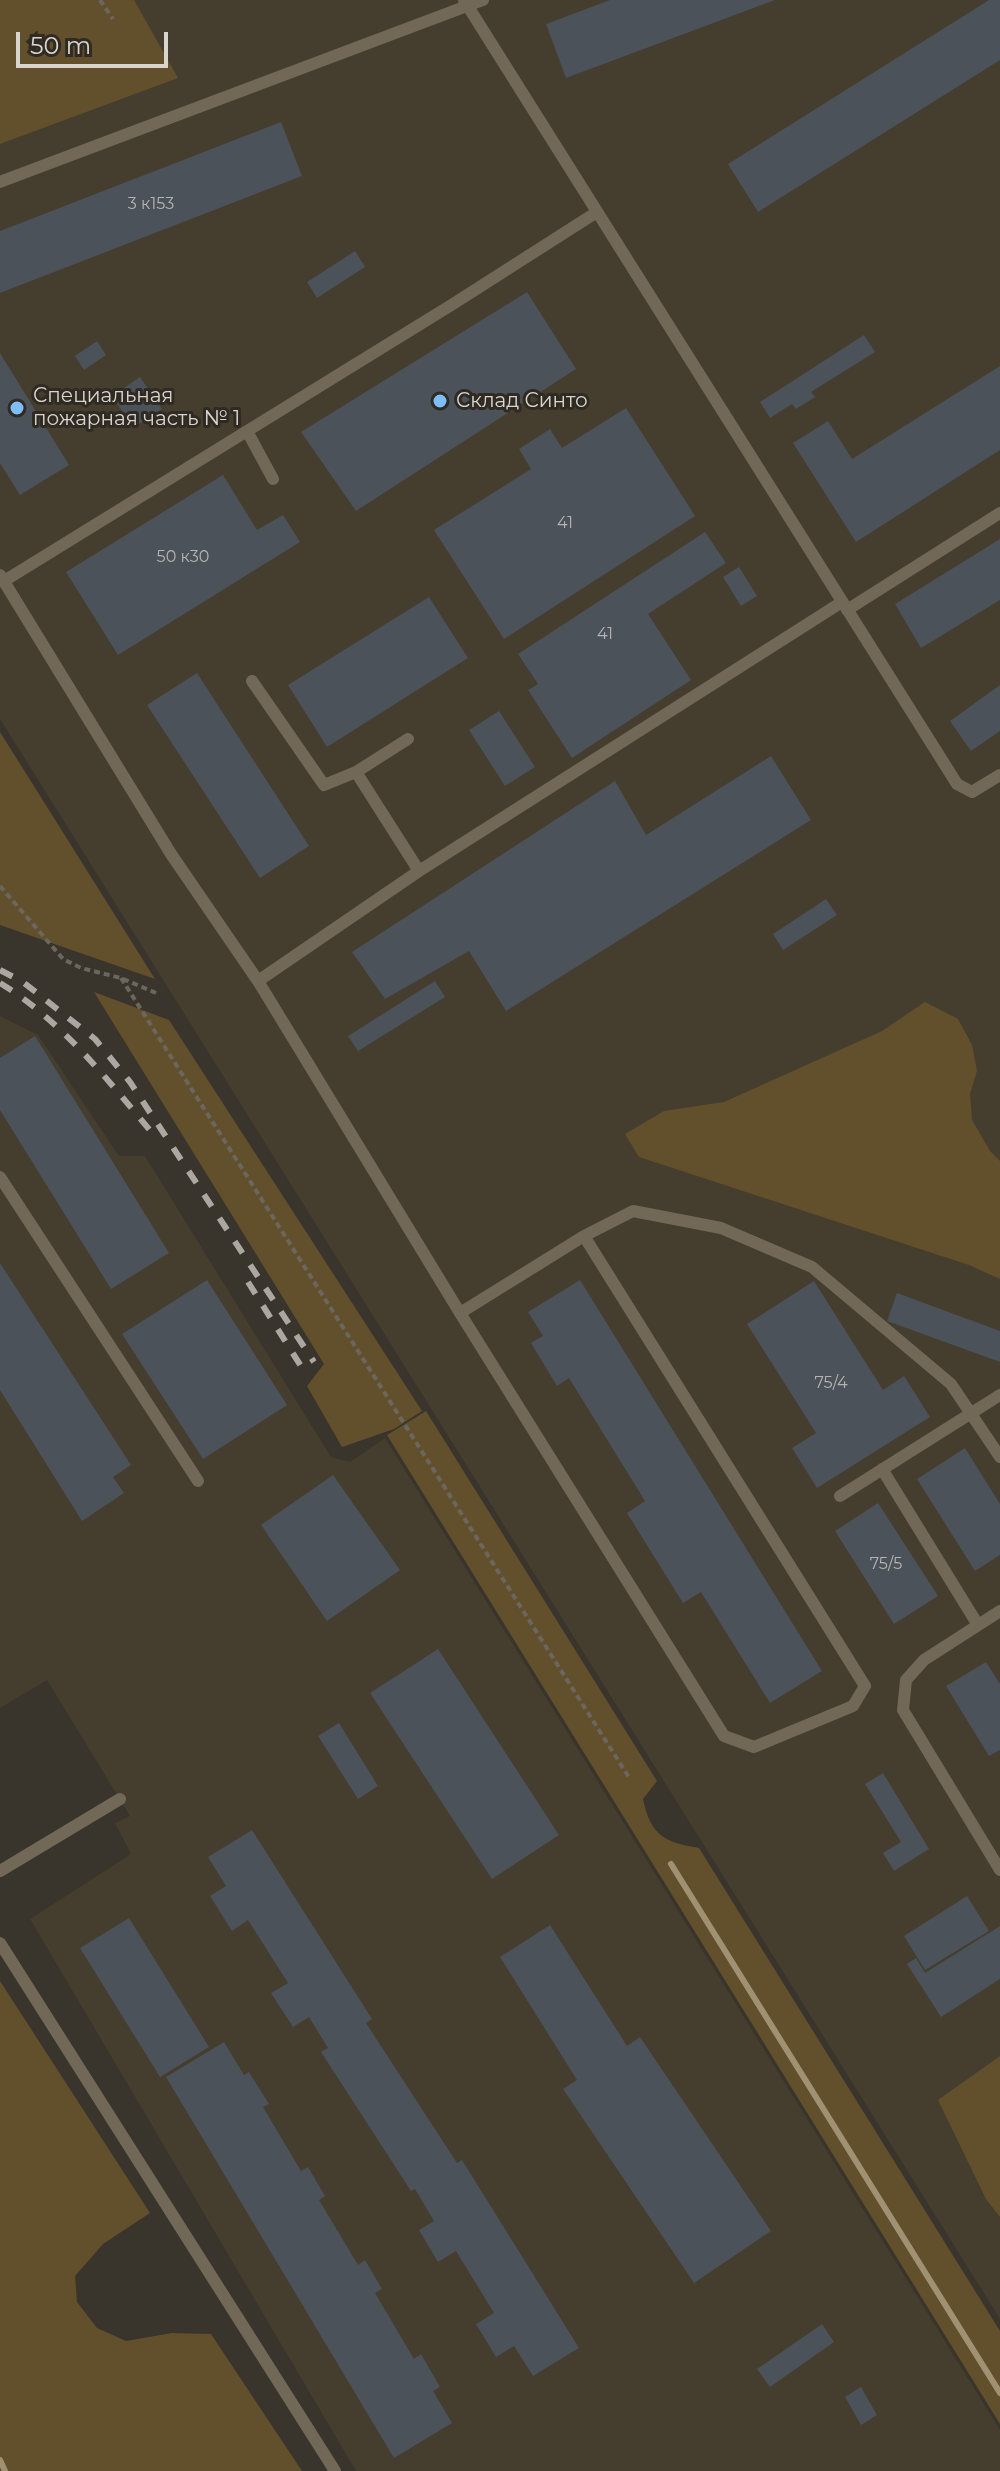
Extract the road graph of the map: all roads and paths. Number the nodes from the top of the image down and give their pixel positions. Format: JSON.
{"nodes":[{"id":1,"x":100,"y":0,"type":"edge"},
{"id":2,"x":483,"y":0,"type":"edge"},
{"id":3,"x":466,"y":3,"type":"edge"},
{"id":4,"x":113,"y":19,"type":"dead end"},
{"id":5,"x":0,"y":182,"type":"edge"},
{"id":6,"x":597,"y":212,"type":"junction"},
{"id":7,"x":247,"y":431,"type":"junction"},
{"id":8,"x":273,"y":479,"type":"dead end"},
{"id":9,"x":1000,"y":513,"type":"edge"},
{"id":10,"x":2,"y":578,"type":"edge"},
{"id":11,"x":844,"y":606,"type":"junction"},
{"id":12,"x":252,"y":681,"type":"dead end"},
{"id":13,"x":408,"y":739,"type":"dead end"},
{"id":14,"x":356,"y":772,"type":"junction"},
{"id":15,"x":1000,"y":775,"type":"edge"},
{"id":16,"x":419,"y":871,"type":"junction"},
{"id":17,"x":0,"y":886,"type":"edge"},
{"id":18,"x":121,"y":978,"type":"junction"},
{"id":19,"x":258,"y":981,"type":"junction"},
{"id":20,"x":156,"y":993,"type":"dead end"},
{"id":21,"x":0,"y":1177,"type":"edge"},
{"id":22,"x":584,"y":1236,"type":"junction"},
{"id":23,"x":460,"y":1313,"type":"junction"},
{"id":24,"x":1000,"y":1395,"type":"edge"},
{"id":25,"x":970,"y":1413,"type":"junction"},
{"id":26,"x":1000,"y":1457,"type":"edge"},
{"id":27,"x":882,"y":1469,"type":"junction"},
{"id":28,"x":198,"y":1481,"type":"dead end"},
{"id":29,"x":840,"y":1496,"type":"dead end"},
{"id":30,"x":1000,"y":1611,"type":"edge"},
{"id":31,"x":978,"y":1625,"type":"junction"},
{"id":32,"x":630,"y":1779,"type":"dead end"},
{"id":33,"x":120,"y":1799,"type":"dead end"},
{"id":34,"x":1000,"y":1870,"type":"edge"},
{"id":35,"x":0,"y":1871,"type":"edge"},
{"id":36,"x":0,"y":1943,"type":"edge"},
{"id":37,"x":335,"y":2471,"type":"edge"}],
"edges":[{"from":1,"to":4,"type":"path"},
{"from":2,"to":3,"type":"lane"},
{"from":3,"to":5,"type":"lane"},
{"from":3,"to":6,"type":"lane"},
{"from":6,"to":7,"type":"lane"},
{"from":6,"to":11,"type":"lane"},
{"from":7,"to":8,"type":"lane"},
{"from":7,"to":10,"type":"lane"},
{"from":9,"to":11,"type":"lane"},
{"from":10,"to":19,"type":"lane"},
{"from":11,"to":15,"type":"lane"},
{"from":11,"to":16,"type":"lane"},
{"from":12,"to":14,"type":"lane"},
{"from":13,"to":14,"type":"lane"},
{"from":14,"to":16,"type":"lane"},
{"from":16,"to":19,"type":"lane"},
{"from":17,"to":18,"type":"path"},
{"from":18,"to":20,"type":"path"},
{"from":18,"to":32,"type":"path"},
{"from":19,"to":23,"type":"lane"},
{"from":21,"to":28,"type":"lane"},
{"from":22,"to":23,"type":"lane"},
{"from":22,"to":23,"type":"lane"},
{"from":22,"to":25,"type":"lane"},
{"from":24,"to":25,"type":"lane"},
{"from":25,"to":26,"type":"lane"},
{"from":25,"to":27,"type":"lane"},
{"from":27,"to":29,"type":"lane"},
{"from":27,"to":31,"type":"lane"},
{"from":30,"to":31,"type":"lane"},
{"from":31,"to":34,"type":"lane"},
{"from":33,"to":35,"type":"lane"},
{"from":36,"to":37,"type":"lane"}]}
